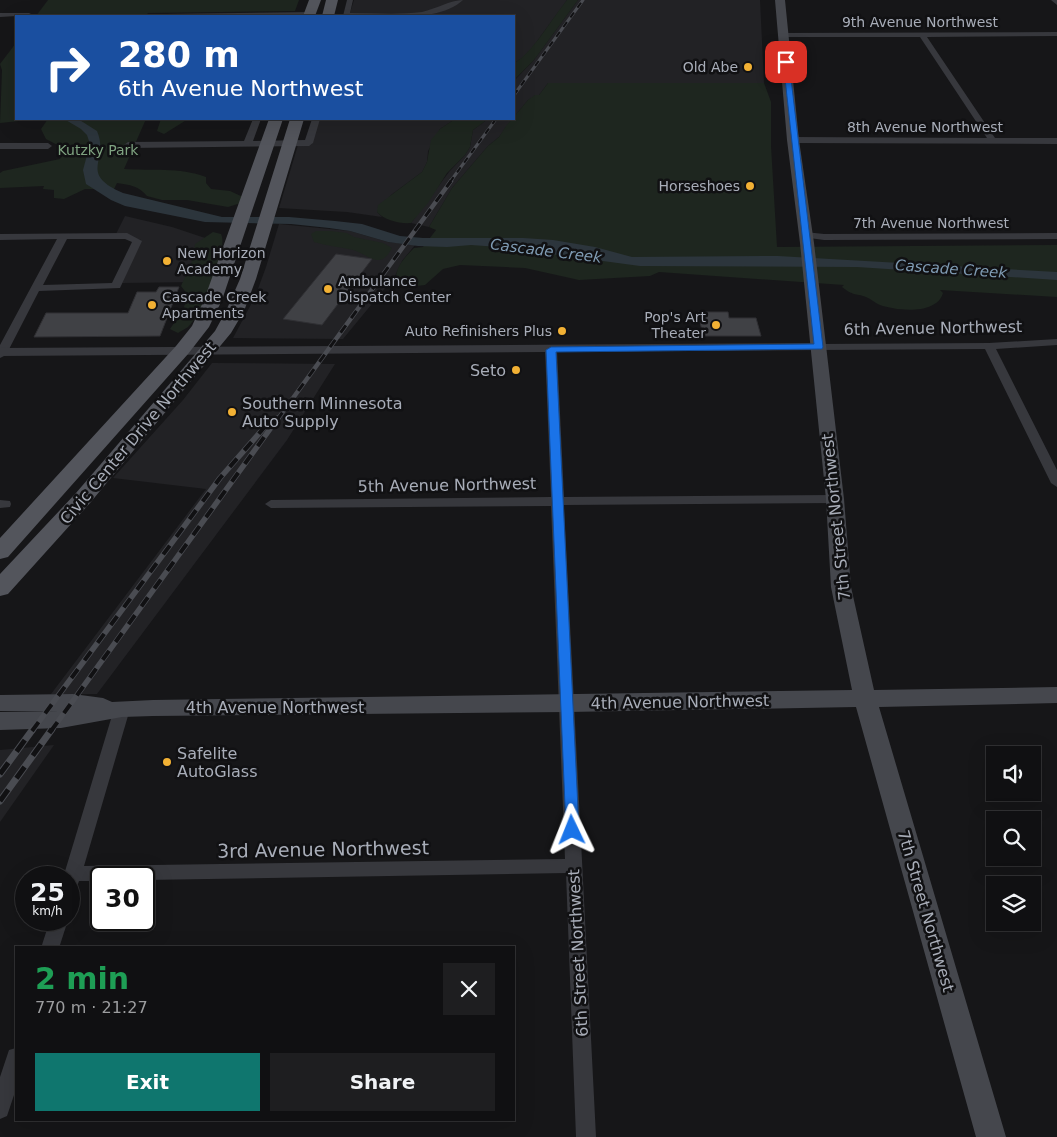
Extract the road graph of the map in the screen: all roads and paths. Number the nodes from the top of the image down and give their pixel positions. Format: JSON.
{"nodes":[{"id":1,"x":315,"y":0,"type":"edge"},
{"id":2,"x":332,"y":0,"type":"edge"},
{"id":3,"x":350,"y":0,"type":"edge"},
{"id":4,"x":460,"y":0,"type":"edge"},
{"id":5,"x":780,"y":0,"type":"edge"},
{"id":6,"x":1054,"y":0,"type":"edge"},
{"id":7,"x":1057,"y":3,"type":"edge"},
{"id":8,"x":0,"y":15,"type":"edge"},
{"id":9,"x":29,"y":15,"type":"dead end"},
{"id":10,"x":292,"y":15,"type":"edge"},
{"id":11,"x":310,"y":15,"type":"edge"},
{"id":12,"x":328,"y":15,"type":"edge"},
{"id":13,"x":347,"y":15,"type":"edge"},
{"id":14,"x":372,"y":15,"type":"edge"},
{"id":15,"x":922,"y":34,"type":"junction"},
{"id":16,"x":1057,"y":34,"type":"edge"},
{"id":17,"x":783,"y":35,"type":"junction"},
{"id":18,"x":257,"y":120,"type":"edge"},
{"id":19,"x":276,"y":120,"type":"edge"},
{"id":20,"x":297,"y":120,"type":"edge"},
{"id":21,"x":316,"y":120,"type":"edge"},
{"id":22,"x":793,"y":140,"type":"junction"},
{"id":23,"x":1057,"y":140,"type":"edge"},
{"id":24,"x":993,"y":141,"type":"junction"},
{"id":25,"x":248,"y":143,"type":"junction"},
{"id":26,"x":268,"y":143,"type":"junction"},
{"id":27,"x":289,"y":143,"type":"junction"},
{"id":28,"x":128,"y":145,"type":"dead end"},
{"id":29,"x":0,"y":146,"type":"edge"},
{"id":30,"x":48,"y":146,"type":"dead end"},
{"id":31,"x":1057,"y":236,"type":"edge"},
{"id":32,"x":0,"y":237,"type":"edge"},
{"id":33,"x":63,"y":237,"type":"junction"},
{"id":34,"x":806,"y":239,"type":"junction"},
{"id":35,"x":37,"y":288,"type":"junction"},
{"id":36,"x":1057,"y":342,"type":"edge"},
{"id":37,"x":989,"y":346,"type":"junction"},
{"id":38,"x":818,"y":347,"type":"junction"},
{"id":39,"x":182,"y":350,"type":"junction"},
{"id":40,"x":210,"y":350,"type":"junction"},
{"id":41,"x":551,"y":350,"type":"junction"},
{"id":42,"x":1,"y":353,"type":"edge"},
{"id":43,"x":1057,"y":483,"type":"edge"},
{"id":44,"x":835,"y":499,"type":"junction"},
{"id":45,"x":559,"y":501,"type":"junction"},
{"id":46,"x":271,"y":504,"type":"dead end"},
{"id":47,"x":0,"y":552,"type":"edge"},
{"id":48,"x":0,"y":588,"type":"edge"},
{"id":49,"x":1057,"y":695,"type":"edge"},
{"id":50,"x":865,"y":698,"type":"junction"},
{"id":51,"x":0,"y":703,"type":"edge"},
{"id":52,"x":568,"y":704,"type":"junction"},
{"id":53,"x":122,"y":709,"type":"junction"},
{"id":54,"x":0,"y":721,"type":"edge"},
{"id":55,"x":75,"y":866,"type":"edge"},
{"id":56,"x":574,"y":866,"type":"junction"},
{"id":57,"x":80,"y":880,"type":"edge"},
{"id":58,"x":55,"y":931,"type":"edge"},
{"id":59,"x":51,"y":946,"type":"edge"},
{"id":60,"x":15,"y":1060,"type":"edge"},
{"id":61,"x":0,"y":1110,"type":"edge"},
{"id":62,"x":586,"y":1137,"type":"edge"},
{"id":63,"x":991,"y":1137,"type":"edge"}],
"edges":[{"from":1,"to":11,"type":"main road"},
{"from":2,"to":12,"type":"main road"},
{"from":3,"to":13,"type":"street"},
{"from":4,"to":14,"type":"street"},
{"from":5,"to":17,"type":"main road","name":"7th Street Northwest"},
{"from":6,"to":7,"type":"street"},
{"from":8,"to":9,"type":"street"},
{"from":10,"to":11,"type":"street"},
{"from":15,"to":16,"type":"street","name":"9th Avenue Northwest"},
{"from":15,"to":17,"type":"street","name":"9th Avenue Northwest"},
{"from":15,"to":24,"type":"street"},
{"from":17,"to":22,"type":"main road","name":"7th Street Northwest"},
{"from":18,"to":25,"type":"street"},
{"from":19,"to":26,"type":"main road","name":"Civic Center Drive Northwest"},
{"from":20,"to":27,"type":"main road","name":"Civic Center Drive Northwest"},
{"from":21,"to":27,"type":"street"},
{"from":22,"to":24,"type":"street","name":"8th Avenue Northwest"},
{"from":22,"to":34,"type":"main road","name":"7th Street Northwest"},
{"from":23,"to":24,"type":"street","name":"8th Avenue Northwest"},
{"from":25,"to":26,"type":"street"},
{"from":25,"to":28,"type":"street"},
{"from":26,"to":27,"type":"street"},
{"from":26,"to":39,"type":"main road","name":"Civic Center Drive Northwest"},
{"from":27,"to":40,"type":"main road","name":"Civic Center Drive Northwest"},
{"from":29,"to":30,"type":"street"},
{"from":31,"to":34,"type":"street","name":"7th Avenue Northwest"},
{"from":32,"to":33,"type":"street"},
{"from":33,"to":35,"type":"street"},
{"from":33,"to":35,"type":"street"},
{"from":34,"to":38,"type":"main road","name":"7th Street Northwest"},
{"from":35,"to":42,"type":"street"},
{"from":36,"to":37,"type":"street","name":"6th Avenue Northwest"},
{"from":37,"to":38,"type":"street","name":"6th Avenue Northwest"},
{"from":37,"to":43,"type":"street"},
{"from":38,"to":41,"type":"street","name":"6th Avenue Northwest"},
{"from":38,"to":44,"type":"main road","name":"7th Street Northwest"},
{"from":39,"to":40,"type":"street","name":"6th Avenue Northwest"},
{"from":39,"to":42,"type":"street","name":"6th Avenue Northwest"},
{"from":39,"to":47,"type":"main road","name":"Civic Center Drive Northwest"},
{"from":40,"to":41,"type":"street","name":"6th Avenue Northwest"},
{"from":40,"to":48,"type":"main road","name":"Civic Center Drive Northwest"},
{"from":41,"to":45,"type":"street","name":"6th Street Northwest"},
{"from":44,"to":45,"type":"street","name":"5th Avenue Northwest"},
{"from":44,"to":50,"type":"main road","name":"7th Street Northwest"},
{"from":45,"to":46,"type":"street","name":"5th Avenue Northwest"},
{"from":45,"to":52,"type":"street","name":"6th Street Northwest"},
{"from":49,"to":50,"type":"main road","name":"4th Avenue Northwest"},
{"from":50,"to":52,"type":"main road","name":"4th Avenue Northwest"},
{"from":50,"to":63,"type":"main road","name":"7th Street Northwest"},
{"from":51,"to":53,"type":"main road","name":"4th Avenue Northwest"},
{"from":52,"to":53,"type":"main road","name":"4th Avenue Northwest"},
{"from":52,"to":56,"type":"street","name":"6th Street Northwest"},
{"from":53,"to":54,"type":"main road","name":"4th Avenue Northwest"},
{"from":53,"to":55,"type":"street"},
{"from":56,"to":57,"type":"street","name":"3rd Avenue Northwest"},
{"from":56,"to":62,"type":"street","name":"6th Street Northwest"},
{"from":58,"to":59,"type":"street"},
{"from":60,"to":61,"type":"street"}]}
